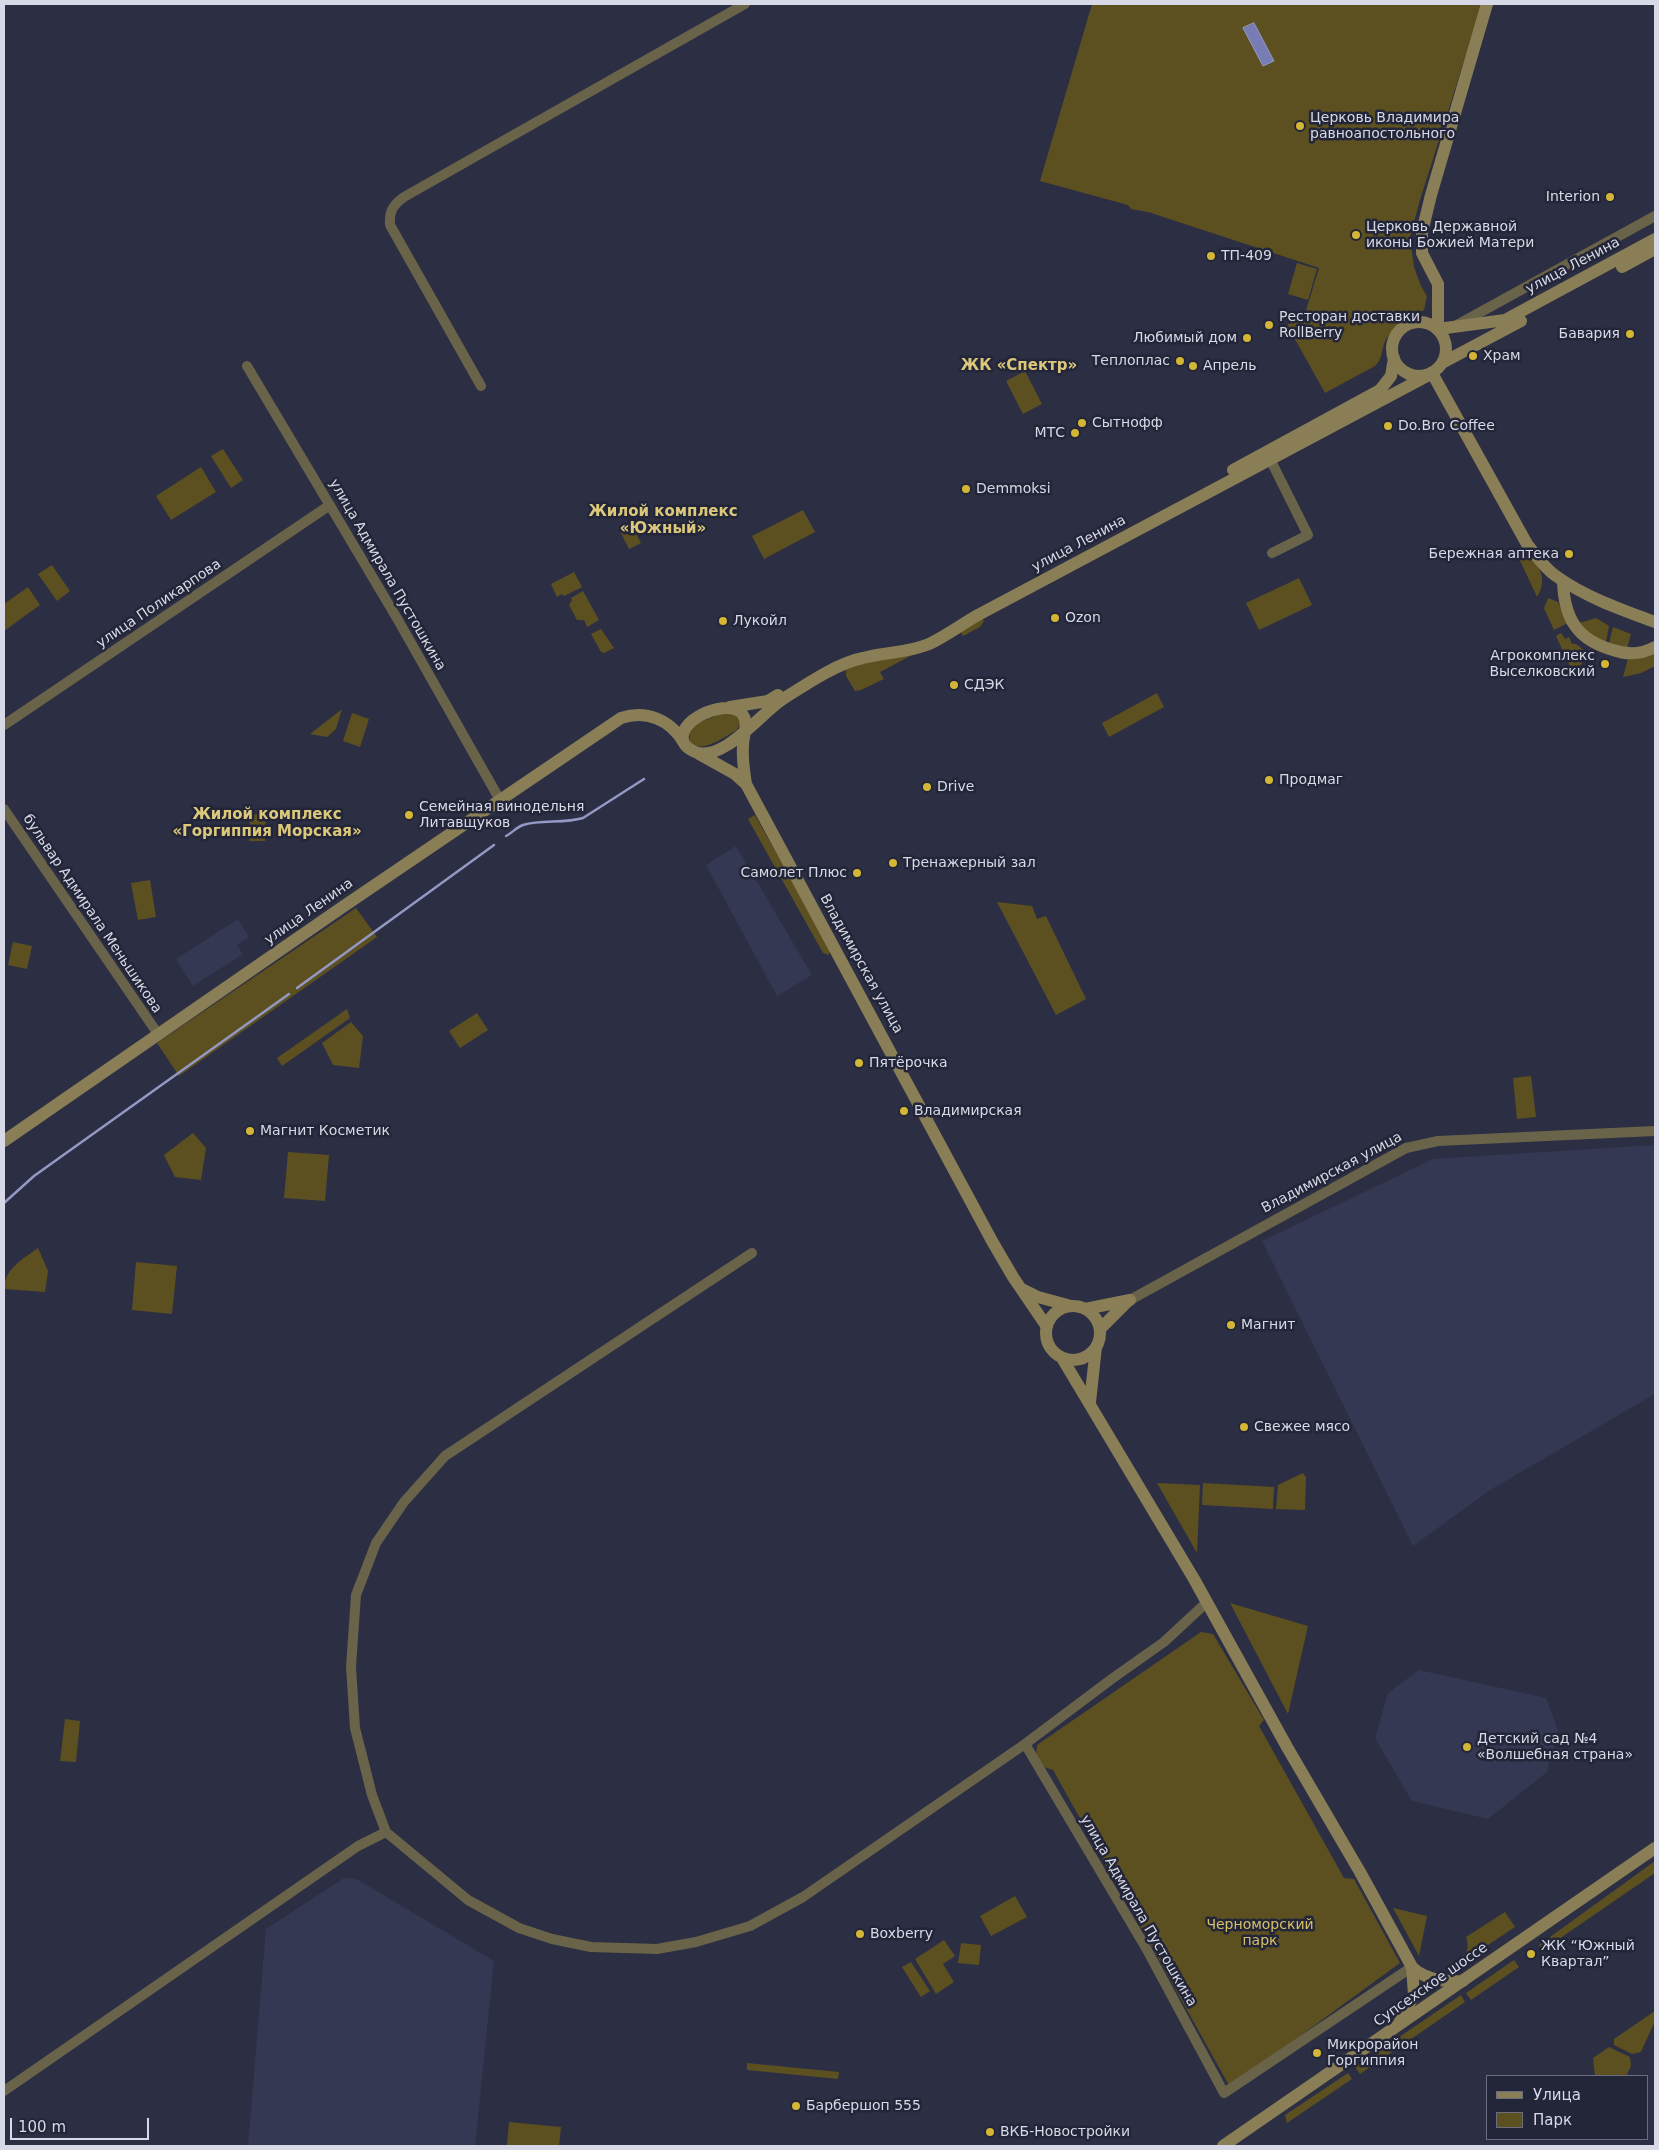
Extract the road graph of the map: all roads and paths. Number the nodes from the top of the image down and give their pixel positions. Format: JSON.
{"nodes":[{"id":1,"x":745,"y":4,"type":"edge"},
{"id":2,"x":1487,"y":4,"type":"edge"},
{"id":3,"x":1655,"y":216,"type":"edge"},
{"id":4,"x":1655,"y":239,"type":"edge"},
{"id":5,"x":1655,"y":249,"type":"edge"},
{"id":6,"x":1506,"y":324,"type":"junction"},
{"id":7,"x":1454,"y":326,"type":"junction"},
{"id":8,"x":1438,"y":330,"type":"junction"},
{"id":9,"x":1394,"y":358,"type":"junction"},
{"id":10,"x":1442,"y":363,"type":"junction"},
{"id":11,"x":247,"y":366,"type":"dead end"},
{"id":12,"x":1430,"y":374,"type":"junction"},
{"id":13,"x":481,"y":386,"type":"dead end"},
{"id":14,"x":1270,"y":459,"type":"junction"},
{"id":15,"x":330,"y":505,"type":"junction"},
{"id":16,"x":1272,"y":554,"type":"dead end"},
{"id":17,"x":1563,"y":581,"type":"junction"},
{"id":18,"x":1655,"y":622,"type":"edge"},
{"id":19,"x":1655,"y":647,"type":"edge"},
{"id":20,"x":730,"y":708,"type":"junction"},
{"id":21,"x":693,"y":720,"type":"junction"},
{"id":22,"x":4,"y":725,"type":"edge"},
{"id":23,"x":670,"y":726,"type":"junction"},
{"id":24,"x":744,"y":732,"type":"junction"},
{"id":25,"x":684,"y":743,"type":"junction"},
{"id":26,"x":699,"y":754,"type":"junction"},
{"id":27,"x":746,"y":784,"type":"junction"},
{"id":28,"x":500,"y":800,"type":"junction"},
{"id":29,"x":4,"y":809,"type":"edge"},
{"id":30,"x":158,"y":1034,"type":"junction"},
{"id":31,"x":1655,"y":1131,"type":"edge"},
{"id":32,"x":4,"y":1141,"type":"edge"},
{"id":33,"x":752,"y":1253,"type":"dead end"},
{"id":34,"x":1022,"y":1290,"type":"junction"},
{"id":35,"x":1130,"y":1300,"type":"junction"},
{"id":36,"x":1070,"y":1306,"type":"junction"},
{"id":37,"x":1085,"y":1308,"type":"junction"},
{"id":38,"x":1047,"y":1327,"type":"junction"},
{"id":39,"x":1100,"y":1329,"type":"junction"},
{"id":40,"x":1096,"y":1347,"type":"junction"},
{"id":41,"x":1062,"y":1358,"type":"junction"},
{"id":42,"x":1090,"y":1402,"type":"junction"},
{"id":43,"x":1206,"y":1603,"type":"junction"},
{"id":44,"x":1025,"y":1744,"type":"junction"},
{"id":45,"x":386,"y":1832,"type":"junction"},
{"id":46,"x":1655,"y":1848,"type":"edge"},
{"id":47,"x":1412,"y":1967,"type":"junction"},
{"id":48,"x":1463,"y":1981,"type":"junction"},
{"id":49,"x":1398,"y":2025,"type":"junction"},
{"id":50,"x":4,"y":2091,"type":"edge"},
{"id":51,"x":1223,"y":2146,"type":"edge"}],
"edges":[{"from":1,"to":13,"type":"street"},
{"from":2,"to":8,"type":"street"},
{"from":3,"to":7,"type":"street"},
{"from":4,"to":6,"type":"street","name":"улица Ленина"},
{"from":5,"to":6,"type":"street","name":"улица Ленина"},
{"from":6,"to":7,"type":"street"},
{"from":6,"to":10,"type":"street"},
{"from":7,"to":8,"type":"street"},
{"from":8,"to":9,"type":"street"},
{"from":8,"to":10,"type":"street"},
{"from":9,"to":12,"type":"street"},
{"from":9,"to":20,"type":"street","name":"улица Ленина"},
{"from":10,"to":12,"type":"street"},
{"from":11,"to":15,"type":"street","name":"улица Адмирала Пустошкина"},
{"from":12,"to":14,"type":"street","name":"улица Ленина"},
{"from":12,"to":17,"type":"street"},
{"from":14,"to":16,"type":"street"},
{"from":14,"to":24,"type":"street","name":"улица Ленина"},
{"from":15,"to":22,"type":"street","name":"улица Поликарпова"},
{"from":15,"to":28,"type":"street","name":"улица Адмирала Пустошкина"},
{"from":17,"to":18,"type":"street"},
{"from":17,"to":19,"type":"street"},
{"from":20,"to":21,"type":"street"},
{"from":20,"to":24,"type":"street","name":"Владимирская улица"},
{"from":21,"to":23,"type":"street"},
{"from":21,"to":25,"type":"street"},
{"from":23,"to":25,"type":"street","name":"Владимирская улица"},
{"from":23,"to":28,"type":"street","name":"улица Ленина"},
{"from":24,"to":26,"type":"street"},
{"from":24,"to":27,"type":"street","name":"Владимирская улица"},
{"from":25,"to":26,"type":"street","name":"Владимирская улица"},
{"from":26,"to":27,"type":"street","name":"Владимирская улица"},
{"from":27,"to":34,"type":"street","name":"Владимирская улица"},
{"from":28,"to":30,"type":"street","name":"улица Ленина"},
{"from":29,"to":30,"type":"street","name":"бульвар Адмирала Меньшикова"},
{"from":30,"to":32,"type":"street","name":"улица Ленина"},
{"from":31,"to":35,"type":"street","name":"Владимирская улица"},
{"from":33,"to":45,"type":"street"},
{"from":34,"to":36,"type":"street"},
{"from":34,"to":38,"type":"street","name":"Владимирская улица"},
{"from":35,"to":37,"type":"street","name":"Владимирская улица"},
{"from":35,"to":39,"type":"street","name":"Владимирская улица"},
{"from":36,"to":37,"type":"street"},
{"from":36,"to":38,"type":"street"},
{"from":37,"to":39,"type":"street"},
{"from":38,"to":41,"type":"street"},
{"from":39,"to":40,"type":"street"},
{"from":40,"to":41,"type":"street"},
{"from":40,"to":42,"type":"street"},
{"from":41,"to":42,"type":"street"},
{"from":42,"to":43,"type":"street"},
{"from":43,"to":44,"type":"street"},
{"from":43,"to":47,"type":"street"},
{"from":44,"to":45,"type":"street"},
{"from":44,"to":47,"type":"street","name":"улица Адмирала Пустошкина"},
{"from":45,"to":50,"type":"street"},
{"from":46,"to":48,"type":"street","name":"Супсехское шоссе"},
{"from":47,"to":48,"type":"street"},
{"from":47,"to":49,"type":"street"},
{"from":48,"to":49,"type":"street","name":"Супсехское шоссе"},
{"from":49,"to":51,"type":"street","name":"Супсехское шоссе"}]}
